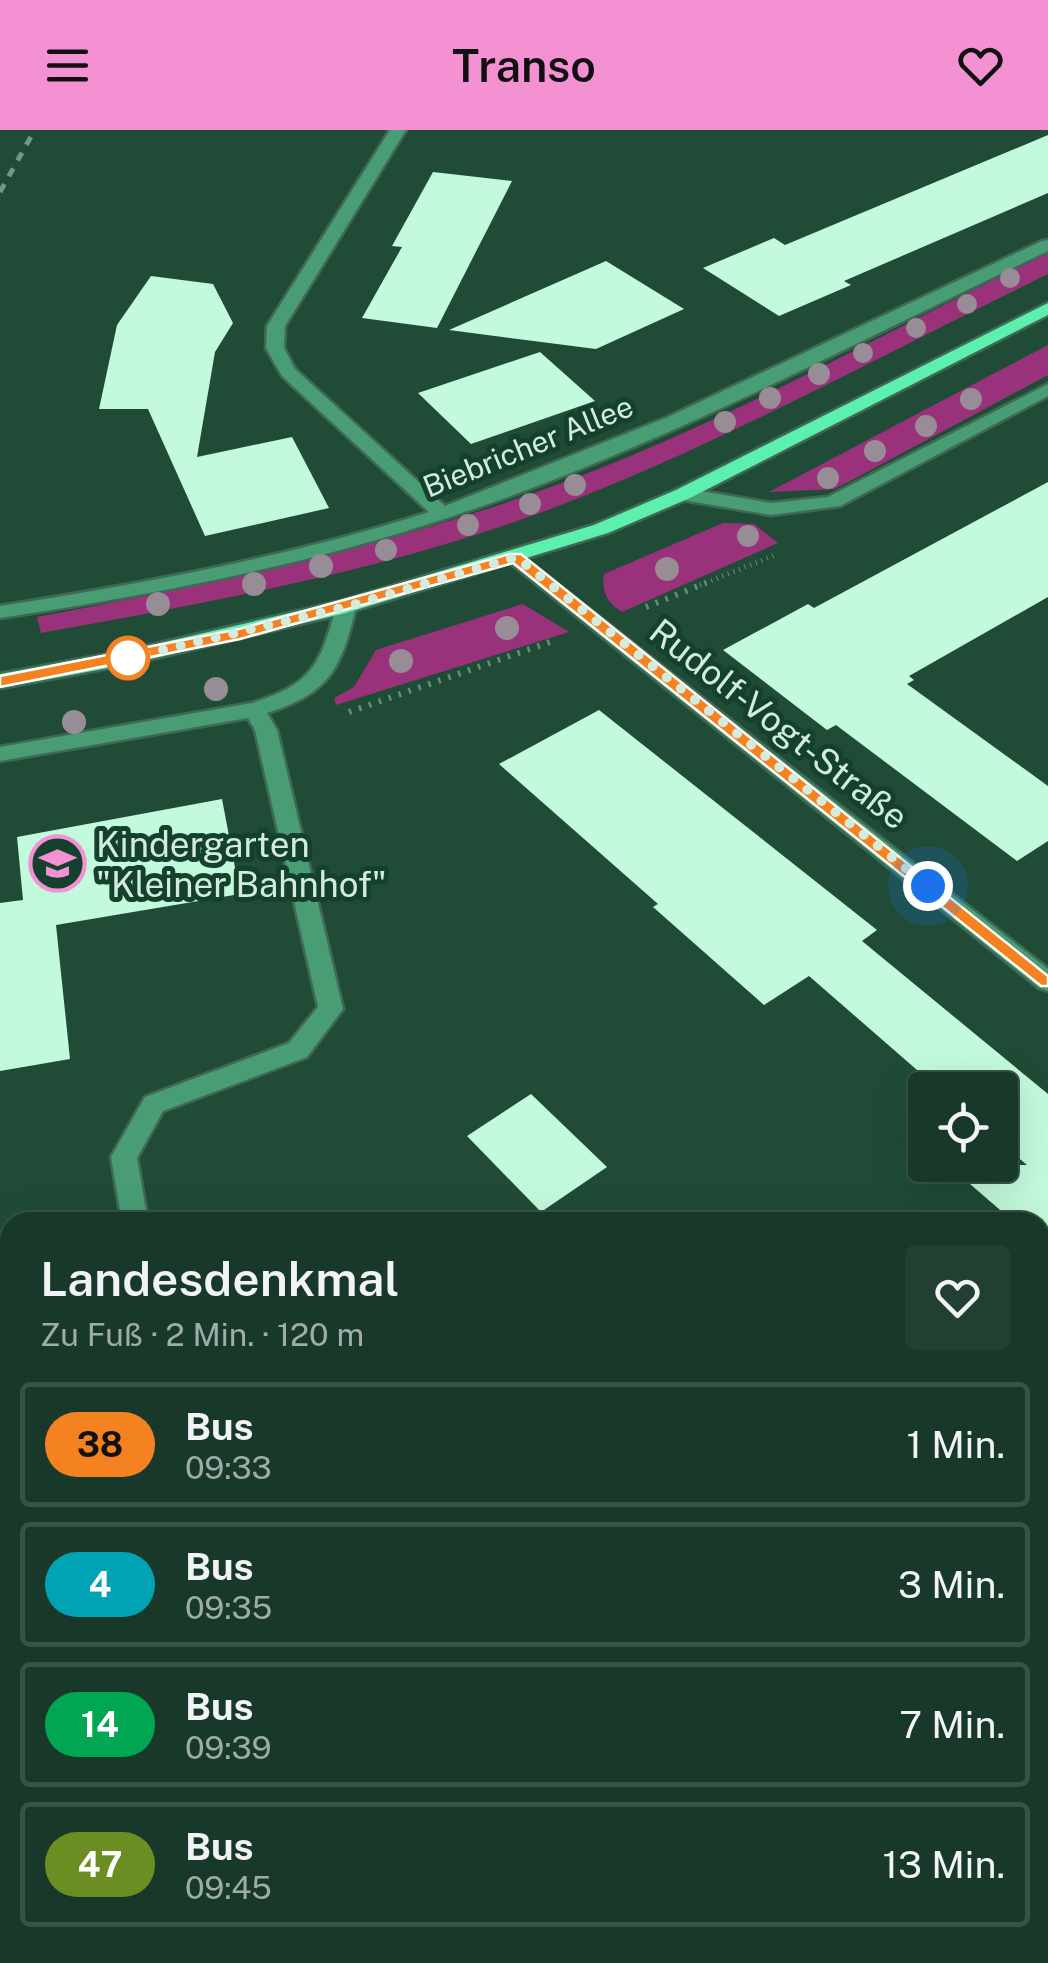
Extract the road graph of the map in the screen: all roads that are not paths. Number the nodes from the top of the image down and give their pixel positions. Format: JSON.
{"nodes":[{"id":1,"x":398,"y":130,"type":"edge"},
{"id":2,"x":1048,"y":244,"type":"edge"},
{"id":3,"x":1048,"y":308,"type":"edge"},
{"id":4,"x":1048,"y":389,"type":"edge"},
{"id":5,"x":683,"y":494,"type":"junction"},
{"id":6,"x":443,"y":514,"type":"junction"},
{"id":7,"x":516,"y":557,"type":"junction"},
{"id":8,"x":346,"y":607,"type":"junction"},
{"id":9,"x":0,"y":612,"type":"edge"},
{"id":10,"x":0,"y":681,"type":"edge"},
{"id":11,"x":254,"y":710,"type":"junction"},
{"id":12,"x":1,"y":754,"type":"edge"},
{"id":13,"x":1048,"y":982,"type":"edge"},
{"id":14,"x":133,"y":1212,"type":"edge"}],
"edges":[{"from":1,"to":6,"type":"street"},
{"from":2,"to":6,"type":"street","name":"Biebricher Allee"},
{"from":3,"to":5,"type":"main road"},
{"from":4,"to":5,"type":"street"},
{"from":5,"to":7,"type":"main road"},
{"from":6,"to":9,"type":"street","name":"Biebricher Allee"},
{"from":7,"to":8,"type":"main road"},
{"from":7,"to":13,"type":"street","name":"Rudolf-Vogt-Straße"},
{"from":8,"to":10,"type":"main road"},
{"from":8,"to":11,"type":"street"},
{"from":11,"to":12,"type":"street"},
{"from":11,"to":14,"type":"street"}]}
